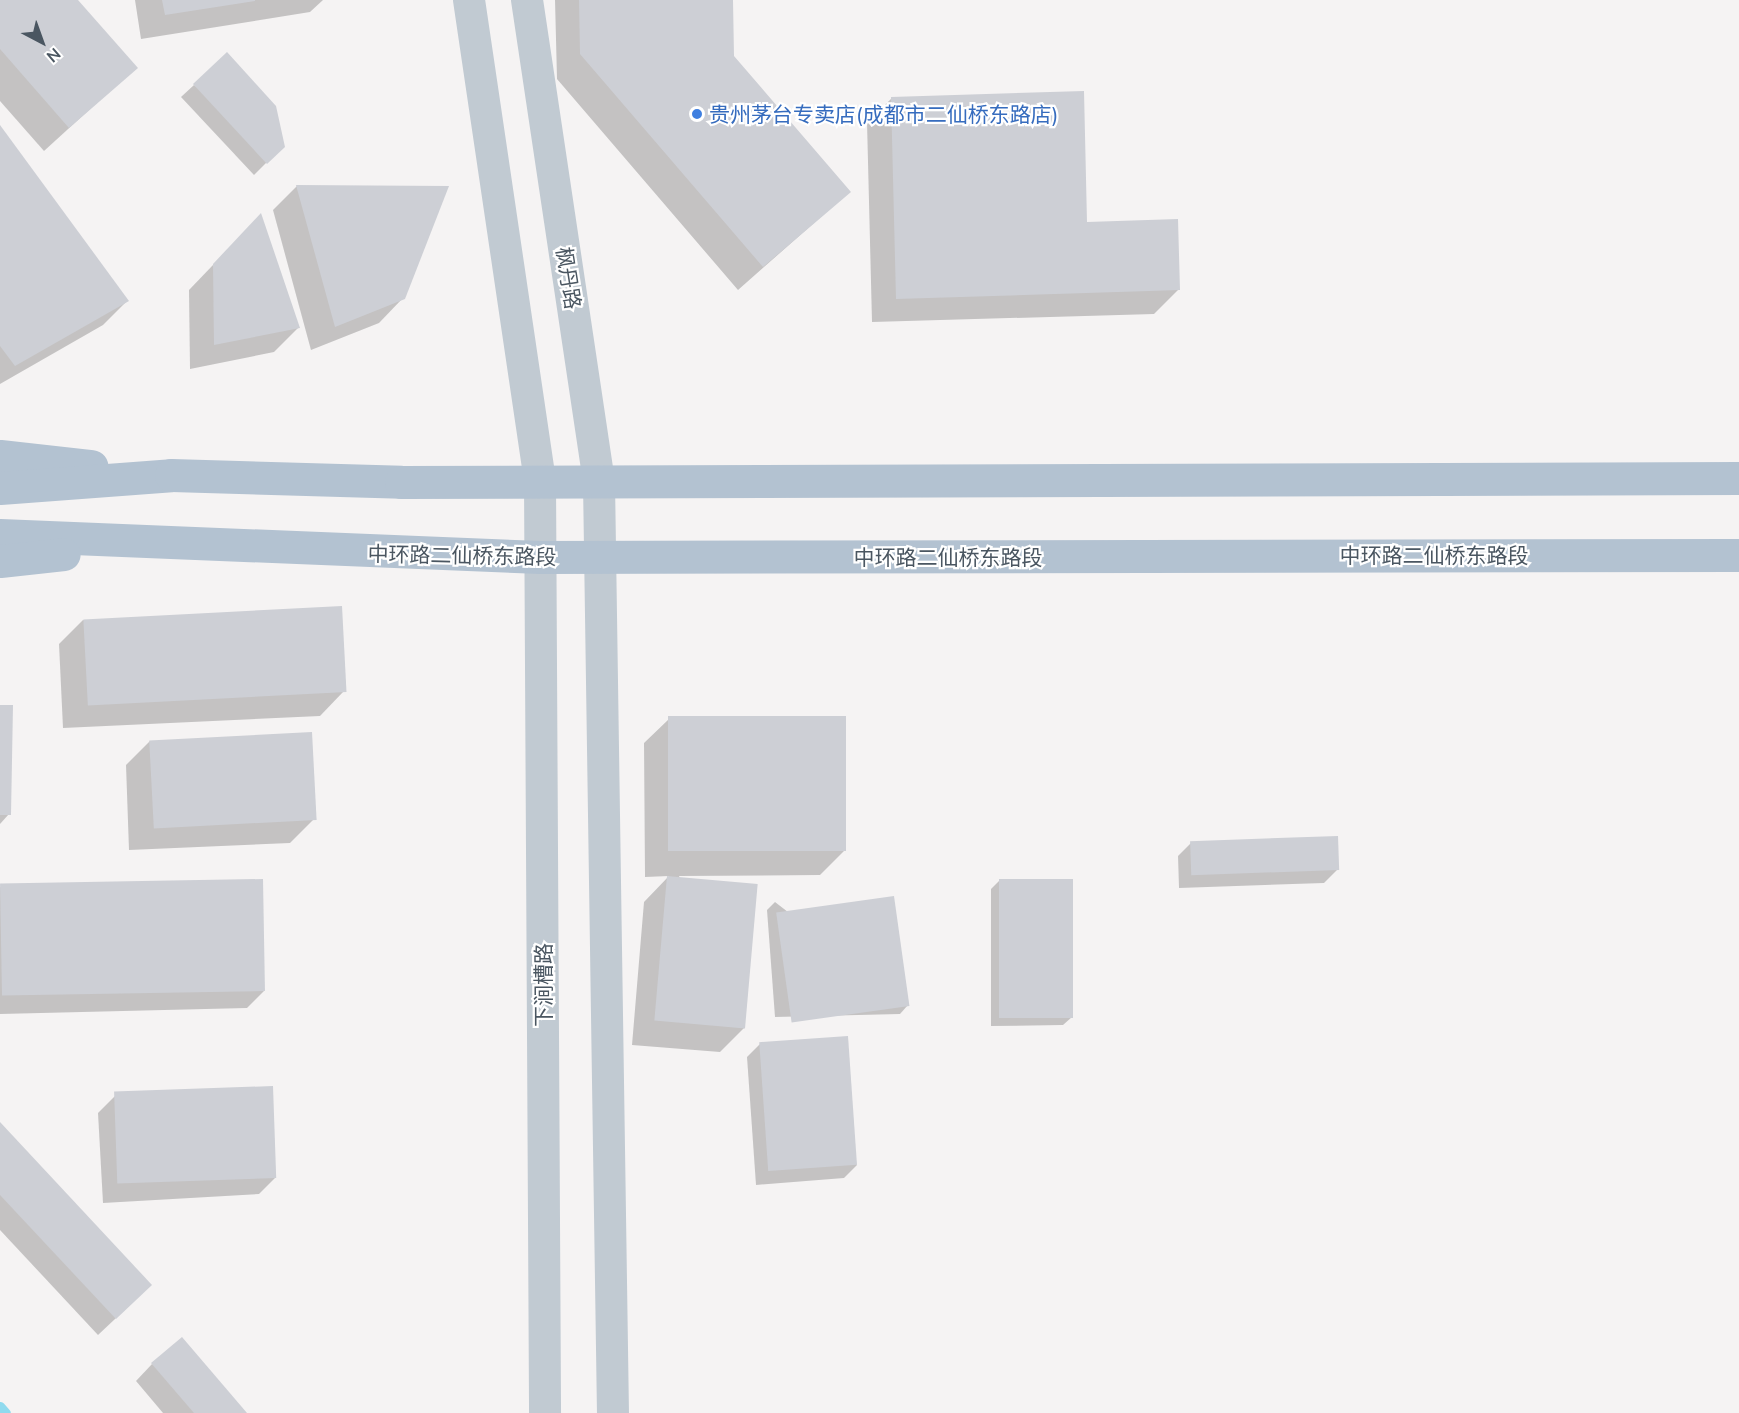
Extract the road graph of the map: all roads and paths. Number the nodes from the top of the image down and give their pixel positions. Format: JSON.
{"nodes":[{"id":1,"x":469,"y":0,"type":"edge"},
{"id":2,"x":527,"y":0,"type":"edge"},
{"id":3,"x":0,"y":456,"type":"edge"},
{"id":4,"x":171,"y":475,"type":"junction"},
{"id":5,"x":1739,"y":478,"type":"edge"},
{"id":6,"x":540,"y":480,"type":"junction"},
{"id":7,"x":599,"y":482,"type":"junction"},
{"id":8,"x":0,"y":488,"type":"edge"},
{"id":9,"x":0,"y":535,"type":"edge"},
{"id":10,"x":158,"y":544,"type":"junction"},
{"id":11,"x":1739,"y":555,"type":"edge"},
{"id":12,"x":541,"y":557,"type":"junction"},
{"id":13,"x":601,"y":558,"type":"junction"},
{"id":14,"x":0,"y":561,"type":"edge"},
{"id":15,"x":545,"y":1413,"type":"edge"},
{"id":16,"x":613,"y":1413,"type":"edge"}],
"edges":[{"from":1,"to":6,"type":"street"},
{"from":2,"to":7,"type":"street","name":"枫丹路"},
{"from":3,"to":4,"type":"main road"},
{"from":4,"to":6,"type":"main road"},
{"from":4,"to":8,"type":"main road"},
{"from":5,"to":7,"type":"main road"},
{"from":6,"to":7,"type":"main road"},
{"from":6,"to":12,"type":"street"},
{"from":7,"to":13,"type":"street","name":"枫丹路"},
{"from":9,"to":10,"type":"main road","name":"中环路二仙桥东路段"},
{"from":10,"to":12,"type":"main road","name":"中环路二仙桥东路段"},
{"from":10,"to":14,"type":"main road","name":"中环路二仙桥东路段"},
{"from":11,"to":13,"type":"main road","name":"中环路二仙桥东路段"},
{"from":12,"to":13,"type":"main road","name":"中环路二仙桥东路段"},
{"from":12,"to":15,"type":"street","name":"下涧槽路"},
{"from":13,"to":16,"type":"street"}]}
